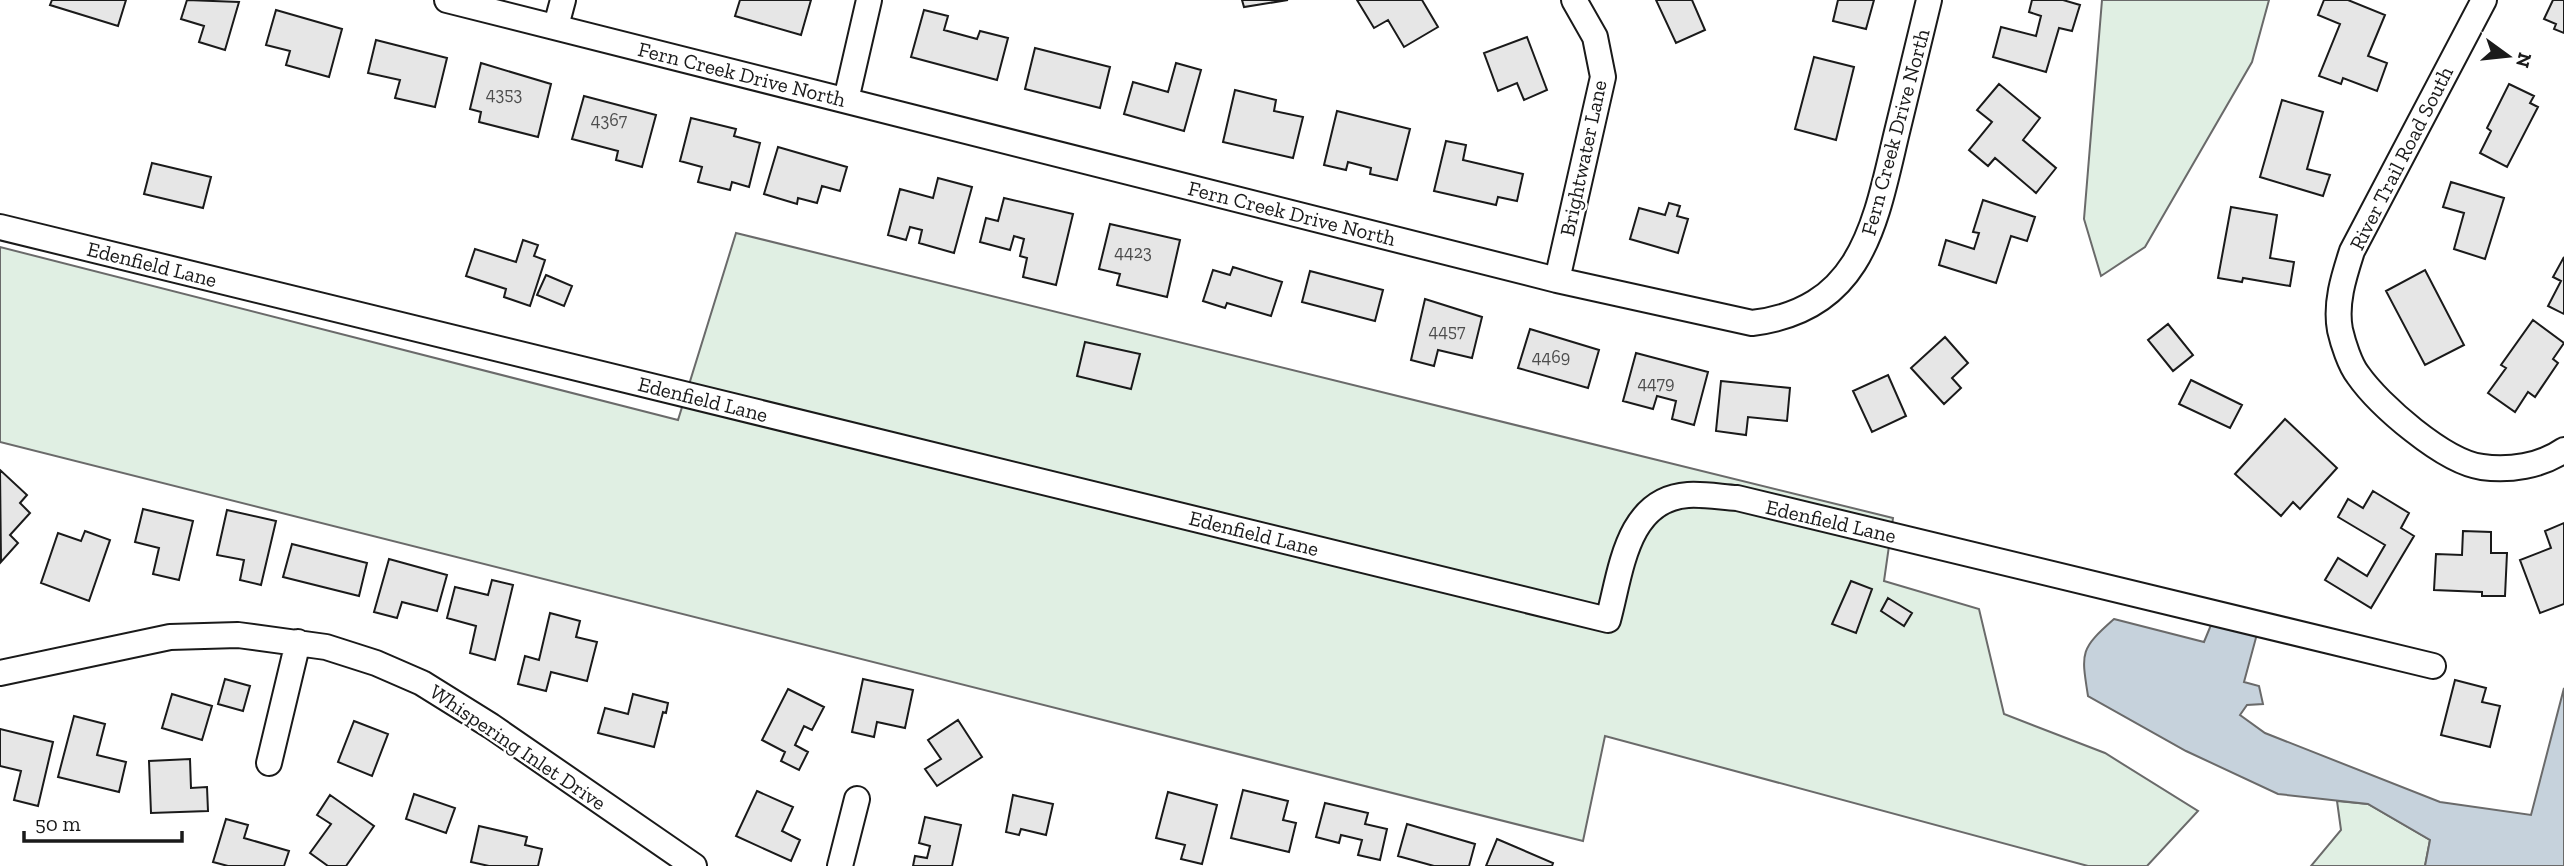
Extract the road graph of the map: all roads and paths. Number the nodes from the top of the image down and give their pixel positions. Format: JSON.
{"nodes":[{"id":1,"x":447,"y":0,"type":"edge"},
{"id":2,"x":563,"y":0,"type":"edge"},
{"id":3,"x":869,"y":0,"type":"edge"},
{"id":4,"x":1574,"y":0,"type":"edge"},
{"id":5,"x":1929,"y":0,"type":"edge"},
{"id":6,"x":2483,"y":0,"type":"edge"},
{"id":7,"x":555,"y":26,"type":"junction"},
{"id":8,"x":845,"y":100,"type":"junction"},
{"id":9,"x":0,"y":227,"type":"edge"},
{"id":10,"x":1556,"y":280,"type":"junction"},
{"id":11,"x":2564,"y":450,"type":"edge"},
{"id":12,"x":298,"y":642,"type":"junction"},
{"id":13,"x":2433,"y":666,"type":"dead end"},
{"id":14,"x":0,"y":673,"type":"edge"},
{"id":15,"x":270,"y":763,"type":"dead end"},
{"id":16,"x":857,"y":799,"type":"dead end"},
{"id":17,"x":694,"y":866,"type":"edge"},
{"id":18,"x":840,"y":866,"type":"edge"}],
"edges":[{"from":1,"to":7,"type":"street","name":"Fern Creek Drive North"},
{"from":2,"to":7,"type":"street"},
{"from":3,"to":8,"type":"street"},
{"from":4,"to":10,"type":"street","name":"Brightwater Lane"},
{"from":5,"to":10,"type":"street","name":"Fern Creek Drive North"},
{"from":6,"to":11,"type":"street","name":"River Trail Road South"},
{"from":7,"to":8,"type":"street","name":"Fern Creek Drive North"},
{"from":8,"to":10,"type":"street","name":"Fern Creek Drive North"},
{"from":9,"to":13,"type":"street","name":"Edenfield Lane"},
{"from":12,"to":14,"type":"street","name":"Whispering Inlet Drive"},
{"from":12,"to":15,"type":"street"},
{"from":12,"to":17,"type":"street","name":"Whispering Inlet Drive"},
{"from":16,"to":18,"type":"street"}]}
